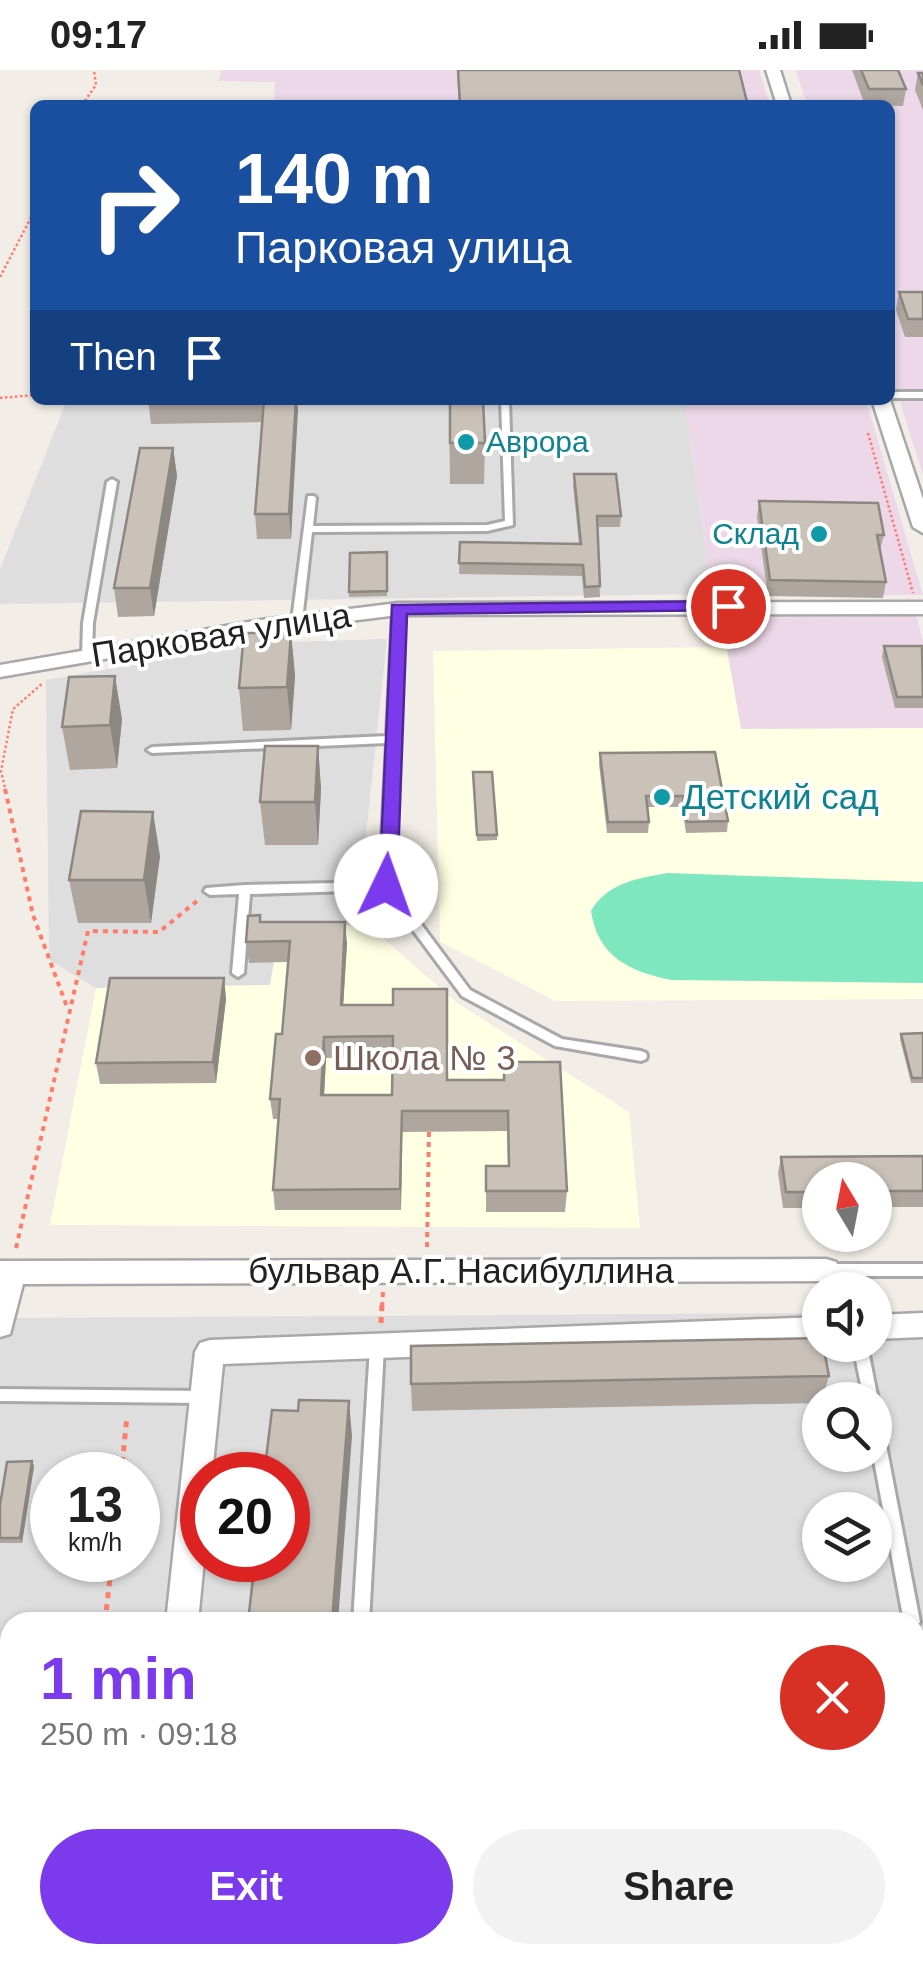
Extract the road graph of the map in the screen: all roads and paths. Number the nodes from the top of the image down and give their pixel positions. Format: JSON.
{"nodes":[{"id":1,"x":94,"y":70,"type":"edge"},
{"id":2,"x":773,"y":70,"type":"edge"},
{"id":3,"x":86,"y":100,"type":"edge"},
{"id":4,"x":782,"y":100,"type":"edge"},
{"id":5,"x":30,"y":220,"type":"edge"},
{"id":6,"x":0,"y":277,"type":"edge"},
{"id":7,"x":30,"y":395,"type":"edge"},
{"id":8,"x":895,"y":395,"type":"edge"},
{"id":9,"x":923,"y":395,"type":"edge"},
{"id":10,"x":0,"y":398,"type":"edge"},
{"id":11,"x":506,"y":405,"type":"edge"},
{"id":12,"x":882,"y":405,"type":"edge"},
{"id":13,"x":864,"y":418,"type":"dead end"},
{"id":14,"x":112,"y":482,"type":"dead end"},
{"id":15,"x":312,"y":498,"type":"dead end"},
{"id":16,"x":923,"y":527,"type":"edge"},
{"id":17,"x":308,"y":529,"type":"junction"},
{"id":18,"x":920,"y":607,"type":"edge"},
{"id":19,"x":398,"y":609,"type":"junction"},
{"id":20,"x":296,"y":621,"type":"junction"},
{"id":21,"x":87,"y":655,"type":"junction"},
{"id":22,"x":0,"y":671,"type":"edge"},
{"id":23,"x":43,"y":687,"type":"dead end"},
{"id":24,"x":393,"y":739,"type":"junction"},
{"id":25,"x":152,"y":750,"type":"dead end"},
{"id":26,"x":386,"y":886,"type":"junction"},
{"id":27,"x":246,"y":889,"type":"junction"},
{"id":28,"x":210,"y":891,"type":"joint"},
{"id":29,"x":238,"y":973,"type":"dead end"},
{"id":30,"x":68,"y":1010,"type":"junction"},
{"id":31,"x":640,"y":1056,"type":"dead end"},
{"id":32,"x":429,"y":1132,"type":"edge"},
{"id":33,"x":427,"y":1247,"type":"dead end"},
{"id":34,"x":826,"y":1270,"type":"joint"},
{"id":35,"x":923,"y":1270,"type":"edge"},
{"id":36,"x":5,"y":1273,"type":"edge"},
{"id":37,"x":383,"y":1298,"type":"dead end"},
{"id":38,"x":0,"y":1325,"type":"edge"},
{"id":39,"x":923,"y":1325,"type":"edge"},
{"id":40,"x":892,"y":1326,"type":"edge"},
{"id":41,"x":802,"y":1329,"type":"edge"},
{"id":42,"x":379,"y":1334,"type":"junction"},
{"id":43,"x":0,"y":1395,"type":"edge"},
{"id":44,"x":130,"y":1396,"type":"junction"},
{"id":45,"x":206,"y":1397,"type":"junction"},
{"id":46,"x":124,"y":1452,"type":"edge"},
{"id":47,"x":884,"y":1472,"type":"edge"},
{"id":48,"x":110,"y":1582,"type":"edge"},
{"id":49,"x":106,"y":1612,"type":"edge"},
{"id":50,"x":183,"y":1612,"type":"edge"},
{"id":51,"x":362,"y":1612,"type":"edge"},
{"id":52,"x":910,"y":1612,"type":"edge"}],
"edges":[{"from":1,"to":3,"type":"path"},
{"from":2,"to":4,"type":"street"},
{"from":5,"to":6,"type":"path"},
{"from":7,"to":10,"type":"path"},
{"from":8,"to":9,"type":"lane"},
{"from":11,"to":17,"type":"lane"},
{"from":12,"to":16,"type":"street"},
{"from":13,"to":18,"type":"path"},
{"from":14,"to":21,"type":"lane"},
{"from":15,"to":17,"type":"lane"},
{"from":17,"to":20,"type":"lane"},
{"from":18,"to":19,"type":"street","name":"Парковая улица"},
{"from":19,"to":20,"type":"street","name":"Парковая улица"},
{"from":19,"to":24,"type":"lane"},
{"from":20,"to":21,"type":"street","name":"Парковая улица"},
{"from":21,"to":22,"type":"street","name":"Парковая улица"},
{"from":23,"to":30,"type":"path"},
{"from":24,"to":25,"type":"lane"},
{"from":24,"to":26,"type":"lane"},
{"from":26,"to":27,"type":"lane"},
{"from":26,"to":31,"type":"lane"},
{"from":27,"to":28,"type":"lane"},
{"from":27,"to":29,"type":"lane"},
{"from":28,"to":30,"type":"path"},
{"from":30,"to":36,"type":"path"},
{"from":32,"to":33,"type":"path"},
{"from":34,"to":35,"type":"lane","name":"бульвар А.Г. Насибуллина"},
{"from":34,"to":36,"type":"street","name":"бульвар А.Г. Насибуллина"},
{"from":36,"to":38,"type":"street"},
{"from":37,"to":42,"type":"path"},
{"from":39,"to":40,"type":"street"},
{"from":41,"to":42,"type":"street"},
{"from":42,"to":45,"type":"street"},
{"from":42,"to":51,"type":"lane"},
{"from":43,"to":44,"type":"lane"},
{"from":44,"to":45,"type":"lane"},
{"from":44,"to":46,"type":"path"},
{"from":45,"to":50,"type":"street"},
{"from":47,"to":52,"type":"lane"},
{"from":48,"to":49,"type":"path"}]}
